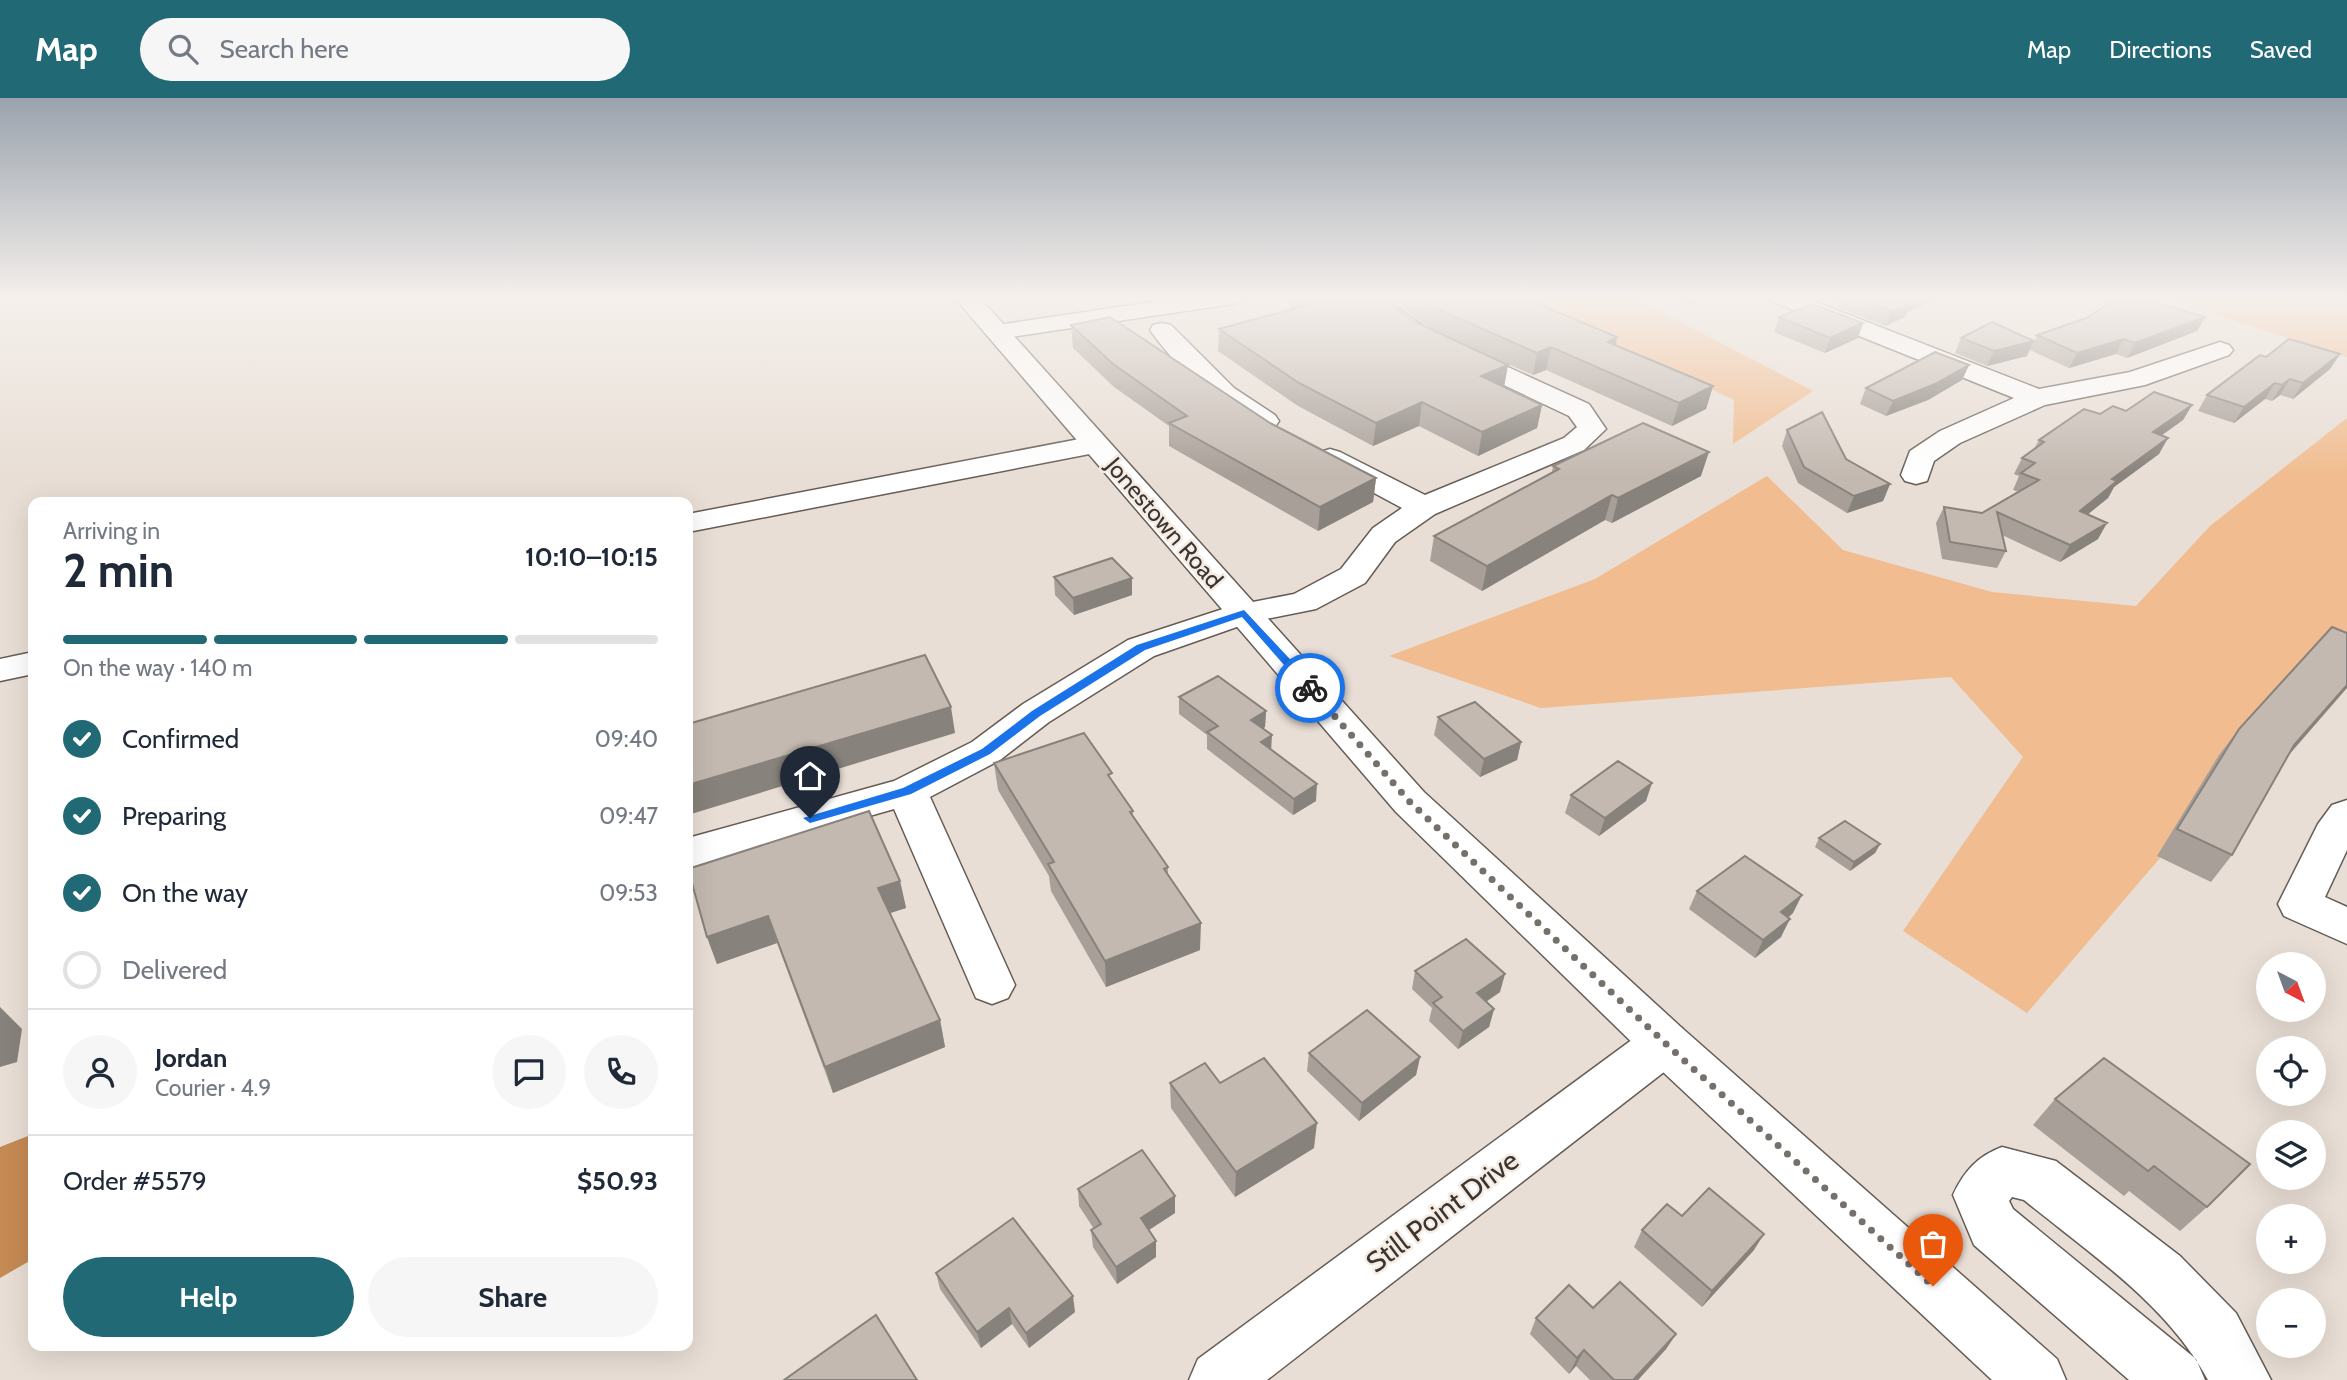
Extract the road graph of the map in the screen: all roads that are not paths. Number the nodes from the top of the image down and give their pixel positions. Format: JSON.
{"nodes":[{"id":1,"x":1019,"y":357,"type":"edge"},
{"id":2,"x":1188,"y":357,"type":"edge"},
{"id":3,"x":1465,"y":357,"type":"edge"},
{"id":4,"x":1933,"y":357,"type":"edge"},
{"id":5,"x":2200,"y":357,"type":"edge"},
{"id":6,"x":2037,"y":398,"type":"junction"},
{"id":7,"x":1095,"y":445,"type":"junction"},
{"id":8,"x":1916,"y":475,"type":"dead end"},
{"id":9,"x":1424,"y":507,"type":"junction"},
{"id":10,"x":693,"y":522,"type":"edge"},
{"id":11,"x":1244,"y":613,"type":"junction"},
{"id":12,"x":28,"y":664,"type":"edge"},
{"id":13,"x":0,"y":670,"type":"edge"},
{"id":14,"x":907,"y":791,"type":"junction"},
{"id":15,"x":2347,"y":815,"type":"edge"},
{"id":16,"x":693,"y":852,"type":"edge"},
{"id":17,"x":2347,"y":927,"type":"edge"},
{"id":18,"x":992,"y":985,"type":"dead end"},
{"id":19,"x":1665,"y":1043,"type":"junction"},
{"id":20,"x":1219,"y":1380,"type":"edge"},
{"id":21,"x":2036,"y":1380,"type":"edge"},
{"id":22,"x":2175,"y":1380,"type":"edge"},
{"id":23,"x":2241,"y":1380,"type":"edge"}],
"edges":[{"from":1,"to":7,"type":"street","name":"Jonestown Road"},
{"from":2,"to":9,"type":"street"},
{"from":3,"to":9,"type":"street"},
{"from":4,"to":6,"type":"street"},
{"from":5,"to":6,"type":"street"},
{"from":6,"to":8,"type":"street"},
{"from":7,"to":10,"type":"street"},
{"from":7,"to":11,"type":"street","name":"Jonestown Road"},
{"from":9,"to":11,"type":"street"},
{"from":11,"to":14,"type":"street"},
{"from":11,"to":19,"type":"street","name":"Jonestown Road"},
{"from":12,"to":13,"type":"street"},
{"from":14,"to":16,"type":"street"},
{"from":14,"to":18,"type":"street"},
{"from":15,"to":17,"type":"street"},
{"from":19,"to":20,"type":"street","name":"Still Point Drive"},
{"from":19,"to":21,"type":"street","name":"Jonestown Road"},
{"from":22,"to":23,"type":"street"}]}
